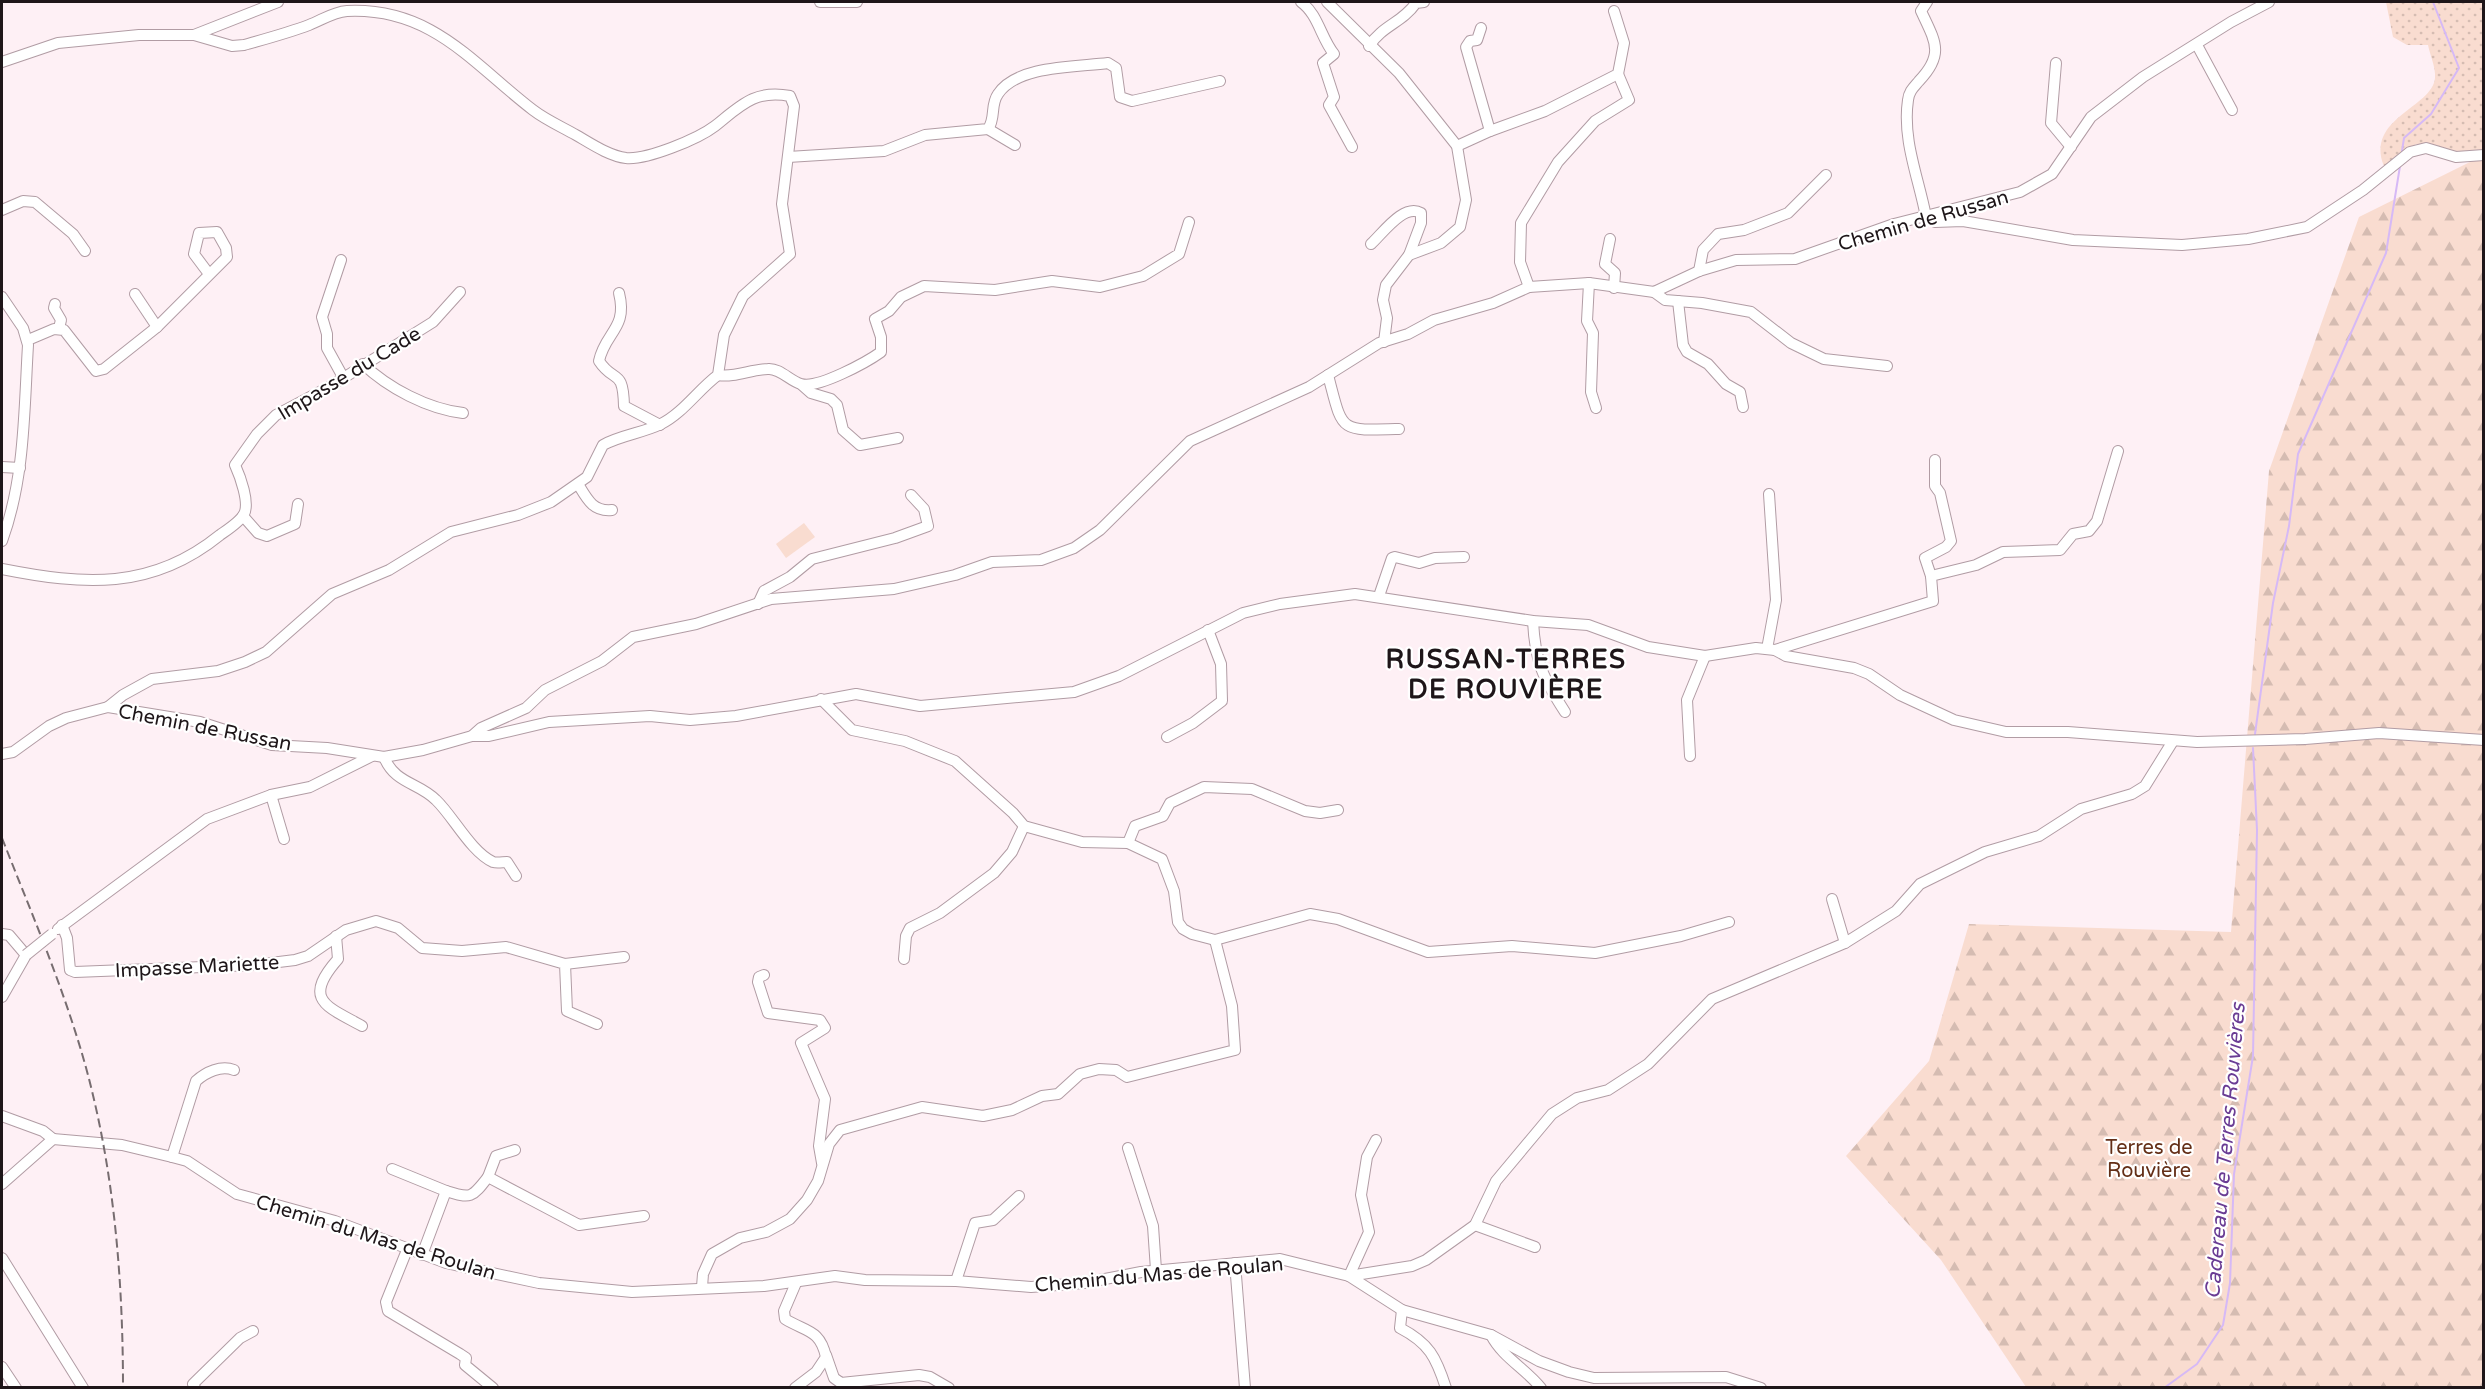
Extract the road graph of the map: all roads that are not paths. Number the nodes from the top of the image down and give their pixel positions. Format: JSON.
{"nodes":[{"id":1,"x":278,"y":2,"type":"edge"},
{"id":2,"x":820,"y":2,"type":"edge"},
{"id":3,"x":857,"y":2,"type":"edge"},
{"id":4,"x":1301,"y":2,"type":"edge"},
{"id":5,"x":1327,"y":2,"type":"edge"},
{"id":6,"x":1424,"y":2,"type":"edge"},
{"id":7,"x":1927,"y":2,"type":"edge"},
{"id":8,"x":2269,"y":2,"type":"edge"},
{"id":9,"x":1614,"y":11,"type":"dead end"},
{"id":10,"x":1481,"y":28,"type":"dead end"},
{"id":11,"x":194,"y":35,"type":"junction"},
{"id":12,"x":2197,"y":45,"type":"junction"},
{"id":13,"x":1369,"y":46,"type":"junction"},
{"id":14,"x":2,"y":62,"type":"edge"},
{"id":15,"x":2056,"y":63,"type":"dead end"},
{"id":16,"x":1618,"y":74,"type":"junction"},
{"id":17,"x":1220,"y":81,"type":"dead end"},
{"id":18,"x":2232,"y":110,"type":"dead end"},
{"id":19,"x":988,"y":129,"type":"junction"},
{"id":20,"x":1490,"y":130,"type":"junction"},
{"id":21,"x":1016,"y":146,"type":"dead end"},
{"id":22,"x":1457,"y":146,"type":"junction"},
{"id":23,"x":1352,"y":147,"type":"dead end"},
{"id":24,"x":2071,"y":147,"type":"junction"},
{"id":25,"x":2484,"y":155,"type":"edge"},
{"id":26,"x":788,"y":157,"type":"junction"},
{"id":27,"x":1826,"y":175,"type":"dead end"},
{"id":28,"x":2,"y":210,"type":"edge"},
{"id":29,"x":1953,"y":216,"type":"junction"},
{"id":30,"x":1926,"y":218,"type":"junction"},
{"id":31,"x":1189,"y":222,"type":"dead end"},
{"id":32,"x":1610,"y":239,"type":"dead end"},
{"id":33,"x":1371,"y":244,"type":"dead end"},
{"id":34,"x":85,"y":251,"type":"dead end"},
{"id":35,"x":1409,"y":255,"type":"junction"},
{"id":36,"x":341,"y":260,"type":"dead end"},
{"id":37,"x":1699,"y":271,"type":"junction"},
{"id":38,"x":209,"y":274,"type":"dead end"},
{"id":39,"x":1589,"y":283,"type":"junction"},
{"id":40,"x":1529,"y":287,"type":"junction"},
{"id":41,"x":1614,"y":288,"type":"junction"},
{"id":42,"x":460,"y":292,"type":"dead end"},
{"id":43,"x":1654,"y":292,"type":"junction"},
{"id":44,"x":619,"y":293,"type":"dead end"},
{"id":45,"x":135,"y":294,"type":"dead end"},
{"id":46,"x":2,"y":297,"type":"edge"},
{"id":47,"x":1678,"y":301,"type":"junction"},
{"id":48,"x":55,"y":304,"type":"dead end"},
{"id":49,"x":157,"y":327,"type":"junction"},
{"id":50,"x":59,"y":328,"type":"junction"},
{"id":51,"x":28,"y":340,"type":"junction"},
{"id":52,"x":1384,"y":342,"type":"junction"},
{"id":53,"x":363,"y":364,"type":"junction"},
{"id":54,"x":1887,"y":366,"type":"dead end"},
{"id":55,"x":718,"y":375,"type":"junction"},
{"id":56,"x":1328,"y":375,"type":"junction"},
{"id":57,"x":343,"y":377,"type":"junction"},
{"id":58,"x":802,"y":385,"type":"junction"},
{"id":59,"x":1743,"y":406,"type":"dead end"},
{"id":60,"x":1596,"y":408,"type":"dead end"},
{"id":61,"x":463,"y":413,"type":"dead end"},
{"id":62,"x":660,"y":425,"type":"junction"},
{"id":63,"x":1399,"y":429,"type":"dead end"},
{"id":64,"x":898,"y":438,"type":"dead end"},
{"id":65,"x":2118,"y":450,"type":"dead end"},
{"id":66,"x":1935,"y":460,"type":"dead end"},
{"id":67,"x":2,"y":467,"type":"edge"},
{"id":68,"x":20,"y":468,"type":"junction"},
{"id":69,"x":578,"y":484,"type":"junction"},
{"id":70,"x":1769,"y":494,"type":"dead end"},
{"id":71,"x":911,"y":495,"type":"dead end"},
{"id":72,"x":298,"y":504,"type":"dead end"},
{"id":73,"x":612,"y":510,"type":"dead end"},
{"id":74,"x":243,"y":516,"type":"junction"},
{"id":75,"x":2,"y":541,"type":"edge"},
{"id":76,"x":1464,"y":557,"type":"dead end"},
{"id":77,"x":2,"y":569,"type":"edge"},
{"id":78,"x":1931,"y":576,"type":"junction"},
{"id":79,"x":1379,"y":596,"type":"junction"},
{"id":80,"x":758,"y":604,"type":"junction"},
{"id":81,"x":1533,"y":621,"type":"junction"},
{"id":82,"x":1208,"y":630,"type":"junction"},
{"id":83,"x":1771,"y":649,"type":"junction"},
{"id":84,"x":1705,"y":656,"type":"junction"},
{"id":85,"x":821,"y":699,"type":"junction"},
{"id":86,"x":108,"y":708,"type":"junction"},
{"id":87,"x":1565,"y":711,"type":"dead end"},
{"id":88,"x":472,"y":736,"type":"junction"},
{"id":89,"x":1167,"y":737,"type":"dead end"},
{"id":90,"x":2484,"y":740,"type":"edge"},
{"id":91,"x":2173,"y":741,"type":"junction"},
{"id":92,"x":2,"y":754,"type":"edge"},
{"id":93,"x":372,"y":756,"type":"junction"},
{"id":94,"x":1690,"y":756,"type":"dead end"},
{"id":95,"x":384,"y":757,"type":"junction"},
{"id":96,"x":271,"y":795,"type":"junction"},
{"id":97,"x":1338,"y":810,"type":"dead end"},
{"id":98,"x":1024,"y":826,"type":"junction"},
{"id":99,"x":284,"y":839,"type":"dead end"},
{"id":100,"x":1128,"y":843,"type":"junction"},
{"id":101,"x":516,"y":876,"type":"dead end"},
{"id":102,"x":1832,"y":899,"type":"dead end"},
{"id":103,"x":1729,"y":922,"type":"dead end"},
{"id":104,"x":62,"y":926,"type":"junction"},
{"id":105,"x":2,"y":934,"type":"edge"},
{"id":106,"x":336,"y":936,"type":"junction"},
{"id":107,"x":1215,"y":940,"type":"junction"},
{"id":108,"x":1845,"y":943,"type":"junction"},
{"id":109,"x":26,"y":955,"type":"junction"},
{"id":110,"x":624,"y":957,"type":"dead end"},
{"id":111,"x":904,"y":959,"type":"dead end"},
{"id":112,"x":565,"y":964,"type":"junction"},
{"id":113,"x":764,"y":975,"type":"dead end"},
{"id":114,"x":2,"y":997,"type":"edge"},
{"id":115,"x":597,"y":1024,"type":"dead end"},
{"id":116,"x":362,"y":1026,"type":"dead end"},
{"id":117,"x":234,"y":1070,"type":"dead end"},
{"id":118,"x":2,"y":1116,"type":"edge"},
{"id":119,"x":53,"y":1139,"type":"junction"},
{"id":120,"x":1376,"y":1140,"type":"dead end"},
{"id":121,"x":1128,"y":1148,"type":"dead end"},
{"id":122,"x":515,"y":1150,"type":"dead end"},
{"id":123,"x":172,"y":1157,"type":"junction"},
{"id":124,"x":822,"y":1164,"type":"junction"},
{"id":125,"x":392,"y":1168,"type":"dead end"},
{"id":126,"x":488,"y":1177,"type":"junction"},
{"id":127,"x":2,"y":1184,"type":"edge"},
{"id":128,"x":446,"y":1191,"type":"junction"},
{"id":129,"x":1019,"y":1196,"type":"dead end"},
{"id":130,"x":644,"y":1216,"type":"dead end"},
{"id":131,"x":1475,"y":1225,"type":"junction"},
{"id":132,"x":1535,"y":1247,"type":"dead end"},
{"id":133,"x":407,"y":1250,"type":"junction"},
{"id":134,"x":422,"y":1255,"type":"junction"},
{"id":135,"x":2,"y":1258,"type":"edge"},
{"id":136,"x":1235,"y":1263,"type":"junction"},
{"id":137,"x":1156,"y":1270,"type":"junction"},
{"id":138,"x":1349,"y":1276,"type":"junction"},
{"id":139,"x":956,"y":1281,"type":"junction"},
{"id":140,"x":796,"y":1283,"type":"junction"},
{"id":141,"x":702,"y":1287,"type":"junction"},
{"id":142,"x":1402,"y":1310,"type":"junction"},
{"id":143,"x":253,"y":1331,"type":"dead end"},
{"id":144,"x":1491,"y":1335,"type":"junction"},
{"id":145,"x":826,"y":1356,"type":"junction"},
{"id":146,"x":2,"y":1370,"type":"edge"},
{"id":147,"x":16,"y":1388,"type":"edge"},
{"id":148,"x":83,"y":1388,"type":"edge"},
{"id":149,"x":195,"y":1388,"type":"edge"},
{"id":150,"x":493,"y":1388,"type":"edge"},
{"id":151,"x":795,"y":1388,"type":"edge"},
{"id":152,"x":949,"y":1388,"type":"edge"},
{"id":153,"x":1245,"y":1388,"type":"edge"},
{"id":154,"x":1446,"y":1388,"type":"edge"},
{"id":155,"x":1541,"y":1388,"type":"edge"},
{"id":156,"x":1761,"y":1388,"type":"edge"}],
"edges":[{"from":1,"to":11,"type":"street"},
{"from":2,"to":3,"type":"street"},
{"from":4,"to":23,"type":"street"},
{"from":5,"to":13,"type":"street"},
{"from":6,"to":13,"type":"street"},
{"from":7,"to":30,"type":"street"},
{"from":8,"to":12,"type":"street","name":"Chemin de Russan"},
{"from":9,"to":16,"type":"street"},
{"from":10,"to":20,"type":"street"},
{"from":11,"to":14,"type":"street"},
{"from":11,"to":26,"type":"street"},
{"from":12,"to":18,"type":"street"},
{"from":12,"to":24,"type":"street","name":"Chemin de Russan"},
{"from":13,"to":22,"type":"street"},
{"from":15,"to":24,"type":"street"},
{"from":16,"to":20,"type":"street"},
{"from":16,"to":40,"type":"street"},
{"from":17,"to":19,"type":"street"},
{"from":19,"to":21,"type":"street"},
{"from":19,"to":26,"type":"street"},
{"from":20,"to":22,"type":"street"},
{"from":22,"to":35,"type":"street"},
{"from":24,"to":29,"type":"street","name":"Chemin de Russan"},
{"from":25,"to":29,"type":"street"},
{"from":26,"to":55,"type":"street"},
{"from":27,"to":37,"type":"street"},
{"from":28,"to":34,"type":"street"},
{"from":29,"to":30,"type":"street"},
{"from":30,"to":37,"type":"street","name":"Chemin de Russan"},
{"from":31,"to":58,"type":"street"},
{"from":32,"to":41,"type":"street"},
{"from":33,"to":35,"type":"street"},
{"from":35,"to":52,"type":"street"},
{"from":36,"to":57,"type":"street"},
{"from":37,"to":43,"type":"street","name":"Chemin de Russan"},
{"from":38,"to":49,"type":"street"},
{"from":39,"to":40,"type":"street"},
{"from":39,"to":41,"type":"street"},
{"from":39,"to":60,"type":"street"},
{"from":40,"to":52,"type":"street"},
{"from":41,"to":43,"type":"street"},
{"from":42,"to":53,"type":"street","name":"Impasse du Cade"},
{"from":43,"to":47,"type":"street"},
{"from":44,"to":62,"type":"street"},
{"from":45,"to":49,"type":"street"},
{"from":46,"to":51,"type":"street"},
{"from":47,"to":54,"type":"street"},
{"from":47,"to":59,"type":"street"},
{"from":48,"to":50,"type":"street"},
{"from":49,"to":50,"type":"street"},
{"from":50,"to":51,"type":"street"},
{"from":51,"to":68,"type":"street"},
{"from":52,"to":56,"type":"street"},
{"from":53,"to":57,"type":"street","name":"Impasse du Cade"},
{"from":53,"to":61,"type":"street"},
{"from":55,"to":58,"type":"street"},
{"from":55,"to":62,"type":"street"},
{"from":56,"to":63,"type":"street"},
{"from":56,"to":80,"type":"street"},
{"from":57,"to":74,"type":"street","name":"Impasse du Cade"},
{"from":58,"to":64,"type":"street"},
{"from":62,"to":69,"type":"street"},
{"from":65,"to":78,"type":"street"},
{"from":66,"to":78,"type":"street"},
{"from":67,"to":68,"type":"street"},
{"from":68,"to":75,"type":"street"},
{"from":69,"to":73,"type":"street"},
{"from":69,"to":86,"type":"street"},
{"from":70,"to":83,"type":"street"},
{"from":71,"to":80,"type":"street"},
{"from":72,"to":74,"type":"street"},
{"from":74,"to":77,"type":"street"},
{"from":76,"to":79,"type":"street"},
{"from":78,"to":83,"type":"street"},
{"from":79,"to":81,"type":"street"},
{"from":79,"to":82,"type":"street"},
{"from":80,"to":88,"type":"street"},
{"from":81,"to":84,"type":"street"},
{"from":81,"to":87,"type":"street"},
{"from":82,"to":85,"type":"street"},
{"from":82,"to":89,"type":"street"},
{"from":83,"to":84,"type":"street"},
{"from":83,"to":91,"type":"street"},
{"from":84,"to":94,"type":"street"},
{"from":85,"to":88,"type":"street"},
{"from":85,"to":98,"type":"street"},
{"from":86,"to":92,"type":"street","name":"Chemin de Russan"},
{"from":86,"to":93,"type":"street","name":"Chemin de Russan"},
{"from":88,"to":95,"type":"street","name":"Chemin de Russan"},
{"from":90,"to":91,"type":"street"},
{"from":91,"to":108,"type":"street"},
{"from":93,"to":95,"type":"street","name":"Chemin de Russan"},
{"from":93,"to":96,"type":"street"},
{"from":95,"to":101,"type":"street"},
{"from":96,"to":99,"type":"street"},
{"from":96,"to":104,"type":"street"},
{"from":97,"to":100,"type":"street"},
{"from":98,"to":100,"type":"street"},
{"from":98,"to":111,"type":"street"},
{"from":100,"to":107,"type":"street"},
{"from":102,"to":108,"type":"street"},
{"from":103,"to":107,"type":"street"},
{"from":104,"to":106,"type":"street","name":"Impasse Mariette"},
{"from":104,"to":109,"type":"street","bridge":true},
{"from":105,"to":109,"type":"street"},
{"from":106,"to":112,"type":"street","name":"Impasse Mariette"},
{"from":106,"to":116,"type":"street"},
{"from":107,"to":124,"type":"street"},
{"from":108,"to":131,"type":"street"},
{"from":109,"to":114,"type":"street"},
{"from":110,"to":112,"type":"street","name":"Impasse Mariette"},
{"from":112,"to":115,"type":"street"},
{"from":113,"to":124,"type":"street"},
{"from":117,"to":123,"type":"street"},
{"from":118,"to":119,"type":"street"},
{"from":119,"to":123,"type":"street","name":"Chemin du Mas de Roulan"},
{"from":119,"to":127,"type":"street"},
{"from":120,"to":138,"type":"street"},
{"from":121,"to":137,"type":"street"},
{"from":122,"to":126,"type":"street"},
{"from":123,"to":133,"type":"street","name":"Chemin du Mas de Roulan"},
{"from":124,"to":141,"type":"street"},
{"from":125,"to":128,"type":"street"},
{"from":126,"to":128,"type":"street"},
{"from":126,"to":130,"type":"street"},
{"from":128,"to":134,"type":"street"},
{"from":129,"to":139,"type":"street"},
{"from":131,"to":132,"type":"street"},
{"from":131,"to":138,"type":"street"},
{"from":133,"to":134,"type":"street","name":"Chemin du Mas de Roulan"},
{"from":133,"to":150,"type":"street"},
{"from":134,"to":141,"type":"street","name":"Chemin du Mas de Roulan"},
{"from":135,"to":148,"type":"street"},
{"from":136,"to":137,"type":"street","name":"Chemin du Mas de Roulan"},
{"from":136,"to":138,"type":"street","name":"Chemin du Mas de Roulan"},
{"from":136,"to":153,"type":"street"},
{"from":137,"to":139,"type":"street","name":"Chemin du Mas de Roulan"},
{"from":138,"to":142,"type":"street","name":"Chemin du Mas de Roulan"},
{"from":139,"to":140,"type":"street","name":"Chemin du Mas de Roulan"},
{"from":140,"to":141,"type":"street","name":"Chemin du Mas de Roulan"},
{"from":140,"to":145,"type":"street"},
{"from":142,"to":144,"type":"street","name":"Chemin du Mas de Roulan"},
{"from":142,"to":154,"type":"street"},
{"from":143,"to":149,"type":"street"},
{"from":144,"to":155,"type":"street"},
{"from":144,"to":156,"type":"street","name":"Chemin du Mas de Roulan"},
{"from":145,"to":151,"type":"street"},
{"from":145,"to":152,"type":"street"},
{"from":146,"to":147,"type":"street"}]}
